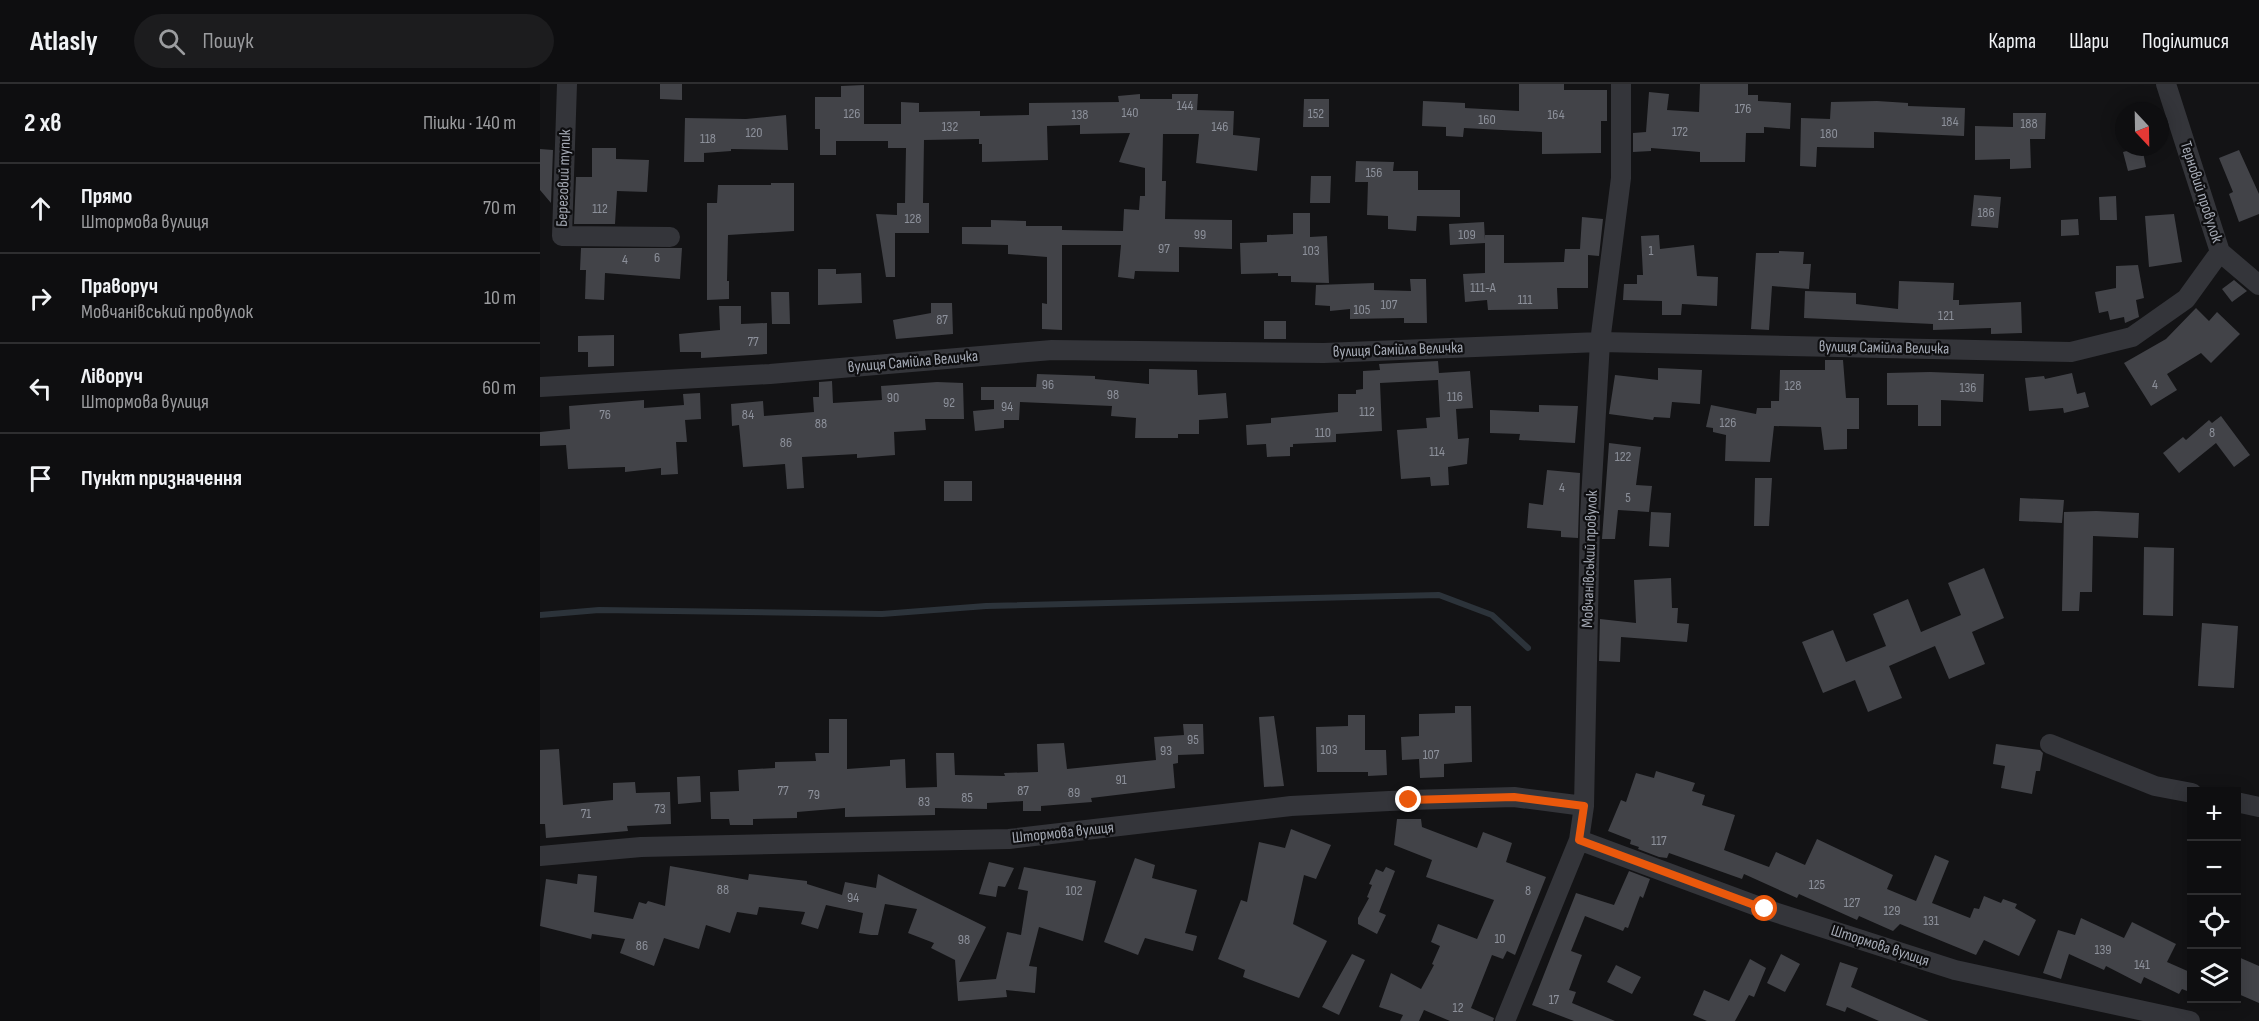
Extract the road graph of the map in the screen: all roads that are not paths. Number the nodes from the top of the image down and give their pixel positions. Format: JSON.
{"nodes":[{"id":1,"x":567,"y":84,"type":"edge"},
{"id":2,"x":1621,"y":84,"type":"edge"},
{"id":3,"x":2166,"y":84,"type":"edge"},
{"id":4,"x":670,"y":237,"type":"dead end"},
{"id":5,"x":2220,"y":252,"type":"junction"},
{"id":6,"x":2259,"y":285,"type":"edge"},
{"id":7,"x":1600,"y":342,"type":"junction"},
{"id":8,"x":540,"y":387,"type":"edge"},
{"id":9,"x":2050,"y":744,"type":"dead end"},
{"id":10,"x":2187,"y":792,"type":"edge"},
{"id":11,"x":2241,"y":803,"type":"edge"},
{"id":12,"x":1584,"y":806,"type":"junction"},
{"id":13,"x":2259,"y":807,"type":"edge"},
{"id":14,"x":1579,"y":840,"type":"junction"},
{"id":15,"x":540,"y":856,"type":"edge"},
{"id":16,"x":1504,"y":1021,"type":"edge"},
{"id":17,"x":2190,"y":1021,"type":"edge"}],
"edges":[{"from":1,"to":4,"type":"street","name":"Береговий тупик"},
{"from":2,"to":7,"type":"street","name":"Мовчанівський провулок"},
{"from":3,"to":5,"type":"street","name":"Терновий провулок"},
{"from":5,"to":6,"type":"street","name":"Терновий провулок"},
{"from":5,"to":7,"type":"street","name":"вулиця Самійла Величка"},
{"from":7,"to":8,"type":"street","name":"вулиця Самійла Величка"},
{"from":7,"to":12,"type":"street","name":"Мовчанівський провулок"},
{"from":9,"to":10,"type":"street"},
{"from":11,"to":13,"type":"street"},
{"from":12,"to":14,"type":"street","name":"Мовчанівський провулок"},
{"from":12,"to":15,"type":"street","name":"Штормова вулиця"},
{"from":14,"to":16,"type":"street","name":"Мовчанівський провулок"},
{"from":14,"to":17,"type":"street","name":"Штормова вулиця"}]}
